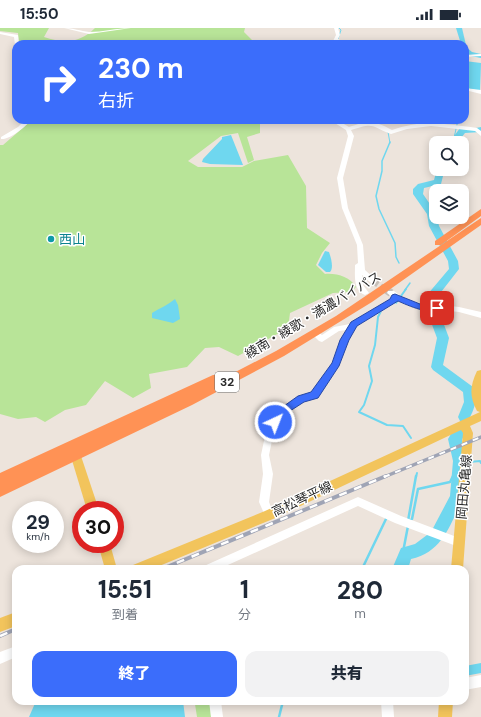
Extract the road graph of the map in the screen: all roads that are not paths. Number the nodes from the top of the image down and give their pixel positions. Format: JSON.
{"nodes":[{"id":1,"x":66,"y":28,"type":"edge"},
{"id":2,"x":129,"y":28,"type":"edge"},
{"id":3,"x":336,"y":28,"type":"edge"},
{"id":4,"x":0,"y":33,"type":"edge"},
{"id":5,"x":16,"y":40,"type":"edge"},
{"id":6,"x":335,"y":40,"type":"edge"},
{"id":7,"x":469,"y":90,"type":"edge"},
{"id":8,"x":481,"y":92,"type":"edge"},
{"id":9,"x":24,"y":124,"type":"edge"},
{"id":10,"x":339,"y":124,"type":"edge"},
{"id":11,"x":365,"y":124,"type":"edge"},
{"id":12,"x":378,"y":124,"type":"edge"},
{"id":13,"x":431,"y":124,"type":"edge"},
{"id":14,"x":431,"y":124,"type":"edge"},
{"id":15,"x":455,"y":127,"type":"joint"},
{"id":16,"x":348,"y":130,"type":"junction"},
{"id":17,"x":479,"y":132,"type":"edge"},
{"id":18,"x":3,"y":138,"type":"dead end"},
{"id":19,"x":481,"y":212,"type":"edge"},
{"id":20,"x":481,"y":221,"type":"edge"},
{"id":21,"x":450,"y":240,"type":"junction"},
{"id":22,"x":439,"y":247,"type":"junction"},
{"id":23,"x":361,"y":262,"type":"junction"},
{"id":24,"x":373,"y":281,"type":"tunnel mouth"},
{"id":25,"x":365,"y":294,"type":"junction"},
{"id":26,"x":481,"y":315,"type":"edge"},
{"id":27,"x":351,"y":327,"type":"junction"},
{"id":28,"x":314,"y":333,"type":"junction"},
{"id":29,"x":481,"y":374,"type":"edge"},
{"id":30,"x":481,"y":408,"type":"edge"},
{"id":31,"x":481,"y":416,"type":"edge"},
{"id":32,"x":464,"y":424,"type":"junction"},
{"id":33,"x":74,"y":451,"type":"junction"},
{"id":34,"x":0,"y":479,"type":"edge"},
{"id":35,"x":0,"y":491,"type":"edge"},
{"id":36,"x":90,"y":501,"type":"edge"},
{"id":37,"x":269,"y":515,"type":"junction"},
{"id":38,"x":459,"y":542,"type":"junction"},
{"id":39,"x":107,"y":553,"type":"edge"},
{"id":40,"x":110,"y":565,"type":"edge"},
{"id":41,"x":147,"y":565,"type":"edge"},
{"id":42,"x":217,"y":565,"type":"edge"},
{"id":43,"x":457,"y":565,"type":"edge"},
{"id":44,"x":12,"y":621,"type":"edge"},
{"id":45,"x":0,"y":626,"type":"edge"},
{"id":46,"x":12,"y":653,"type":"edge"},
{"id":47,"x":0,"y":658,"type":"edge"},
{"id":48,"x":481,"y":681,"type":"edge"},
{"id":49,"x":469,"y":683,"type":"edge"},
{"id":50,"x":216,"y":705,"type":"edge"},
{"id":51,"x":387,"y":705,"type":"edge"},
{"id":52,"x":446,"y":705,"type":"edge"},
{"id":53,"x":217,"y":717,"type":"edge"},
{"id":54,"x":388,"y":717,"type":"edge"},
{"id":55,"x":445,"y":717,"type":"edge"}],
"edges":[{"from":1,"to":2,"type":"street"},
{"from":3,"to":6,"type":"street"},
{"from":4,"to":5,"type":"street"},
{"from":7,"to":8,"type":"street"},
{"from":9,"to":18,"type":"street"},
{"from":10,"to":16,"type":"street"},
{"from":11,"to":16,"type":"street"},
{"from":12,"to":14,"type":"street"},
{"from":13,"to":15,"type":"street"},
{"from":15,"to":17,"type":"street"},
{"from":16,"to":23,"type":"street"},
{"from":19,"to":21,"type":"highway","name":"綾南・綾歌・満濃バイパス","number":"32"},
{"from":20,"to":21,"type":"highway","name":"綾南・綾歌・満濃バイパス","number":"32"},
{"from":21,"to":22,"type":"highway","name":"綾南・綾歌・満濃バイパス","number":"32"},
{"from":22,"to":25,"type":"highway","name":"綾南・綾歌・満濃バイパス","number":"32"},
{"from":22,"to":28,"type":"highway","name":"綾南・綾歌・満濃バイパス","number":"32"},
{"from":23,"to":24,"type":"street"},
{"from":23,"to":25,"type":"street"},
{"from":25,"to":33,"type":"highway","name":"綾南・綾歌・満濃バイパス","number":"32"},
{"from":26,"to":27,"type":"street"},
{"from":27,"to":28,"type":"street"},
{"from":27,"to":37,"type":"street"},
{"from":28,"to":33,"type":"highway","name":"綾南・綾歌・満濃バイパス","number":"32"},
{"from":29,"to":30,"type":"main road"},
{"from":31,"to":32,"type":"main road"},
{"from":32,"to":37,"type":"main road","name":"高松琴平線"},
{"from":32,"to":38,"type":"main road","name":"岡田丸亀線"},
{"from":33,"to":34,"type":"highway","name":"綾南・綾歌・満濃バイパス","number":"32"},
{"from":33,"to":35,"type":"highway","name":"綾南・綾歌・満濃バイパス","number":"32"},
{"from":33,"to":36,"type":"main road"},
{"from":37,"to":41,"type":"main road","name":"高松琴平線"},
{"from":38,"to":42,"type":"street"},
{"from":38,"to":43,"type":"main road","name":"岡田丸亀線"},
{"from":39,"to":40,"type":"main road"},
{"from":44,"to":45,"type":"main road"},
{"from":46,"to":47,"type":"street"},
{"from":48,"to":49,"type":"street"},
{"from":50,"to":53,"type":"street"},
{"from":51,"to":54,"type":"street"},
{"from":52,"to":55,"type":"main road"}]}
